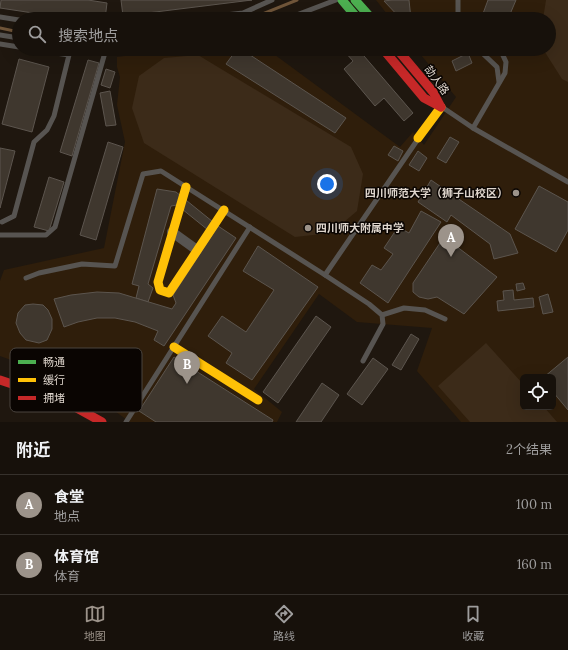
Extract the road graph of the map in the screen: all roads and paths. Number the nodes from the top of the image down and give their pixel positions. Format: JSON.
{"nodes":[{"id":1,"x":272,"y":0,"type":"edge"},
{"id":2,"x":336,"y":0,"type":"edge"},
{"id":3,"x":342,"y":0,"type":"edge"},
{"id":4,"x":356,"y":0,"type":"edge"},
{"id":5,"x":458,"y":0,"type":"edge"},
{"id":6,"x":242,"y":12,"type":"edge"},
{"id":7,"x":304,"y":12,"type":"edge"},
{"id":8,"x":352,"y":12,"type":"edge"},
{"id":9,"x":366,"y":12,"type":"edge"},
{"id":10,"x":458,"y":12,"type":"edge"},
{"id":11,"x":0,"y":17,"type":"edge"},
{"id":12,"x":12,"y":19,"type":"edge"},
{"id":13,"x":0,"y":35,"type":"edge"},
{"id":14,"x":12,"y":37,"type":"edge"},
{"id":15,"x":0,"y":44,"type":"edge"},
{"id":16,"x":12,"y":46,"type":"edge"},
{"id":17,"x":69,"y":56,"type":"edge"},
{"id":18,"x":104,"y":56,"type":"edge"},
{"id":19,"x":389,"y":56,"type":"edge"},
{"id":20,"x":403,"y":56,"type":"edge"},
{"id":21,"x":485,"y":56,"type":"edge"},
{"id":22,"x":503,"y":56,"type":"edge"},
{"id":23,"x":499,"y":83,"type":"junction"},
{"id":24,"x":441,"y":107,"type":"junction"},
{"id":25,"x":473,"y":128,"type":"junction"},
{"id":26,"x":418,"y":138,"type":"joint"},
{"id":27,"x":568,"y":182,"type":"edge"},
{"id":28,"x":186,"y":187,"type":"junction"},
{"id":29,"x":224,"y":210,"type":"junction"},
{"id":30,"x":2,"y":222,"type":"dead end"},
{"id":31,"x":250,"y":227,"type":"junction"},
{"id":32,"x":172,"y":232,"type":"junction"},
{"id":33,"x":0,"y":236,"type":"edge"},
{"id":34,"x":197,"y":250,"type":"junction"},
{"id":35,"x":325,"y":275,"type":"junction"},
{"id":36,"x":26,"y":278,"type":"dead end"},
{"id":37,"x":382,"y":315,"type":"junction"},
{"id":38,"x":445,"y":319,"type":"dead end"},
{"id":39,"x":174,"y":347,"type":"junction"},
{"id":40,"x":363,"y":361,"type":"dead end"},
{"id":41,"x":0,"y":380,"type":"edge"},
{"id":42,"x":10,"y":383,"type":"edge"},
{"id":43,"x":142,"y":397,"type":"edge"},
{"id":44,"x":258,"y":400,"type":"dead end"},
{"id":45,"x":84,"y":412,"type":"edge"},
{"id":46,"x":132,"y":412,"type":"edge"},
{"id":47,"x":102,"y":422,"type":"edge"},
{"id":48,"x":126,"y":422,"type":"edge"}],
"edges":[{"from":1,"to":6,"type":"lane"},
{"from":2,"to":7,"type":"lane"},
{"from":3,"to":8,"type":"street"},
{"from":4,"to":9,"type":"street"},
{"from":5,"to":10,"type":"lane"},
{"from":11,"to":12,"type":"lane"},
{"from":13,"to":14,"type":"lane"},
{"from":15,"to":16,"type":"lane"},
{"from":17,"to":30,"type":"lane"},
{"from":18,"to":33,"type":"lane"},
{"from":19,"to":24,"type":"street"},
{"from":20,"to":24,"type":"street","name":"劼人路"},
{"from":21,"to":23,"type":"lane"},
{"from":22,"to":23,"type":"lane"},
{"from":23,"to":25,"type":"lane"},
{"from":24,"to":25,"type":"lane"},
{"from":24,"to":26,"type":"street"},
{"from":25,"to":27,"type":"lane"},
{"from":26,"to":35,"type":"lane"},
{"from":28,"to":29,"type":"lane"},
{"from":28,"to":32,"type":"street"},
{"from":28,"to":36,"type":"lane"},
{"from":29,"to":31,"type":"lane"},
{"from":29,"to":34,"type":"street"},
{"from":31,"to":35,"type":"lane"},
{"from":31,"to":39,"type":"lane"},
{"from":32,"to":34,"type":"street"},
{"from":32,"to":34,"type":"street"},
{"from":35,"to":37,"type":"lane"},
{"from":37,"to":38,"type":"lane"},
{"from":37,"to":40,"type":"lane"},
{"from":39,"to":43,"type":"lane"},
{"from":39,"to":44,"type":"street"},
{"from":41,"to":42,"type":"street"},
{"from":45,"to":47,"type":"street"},
{"from":46,"to":48,"type":"lane"}]}
